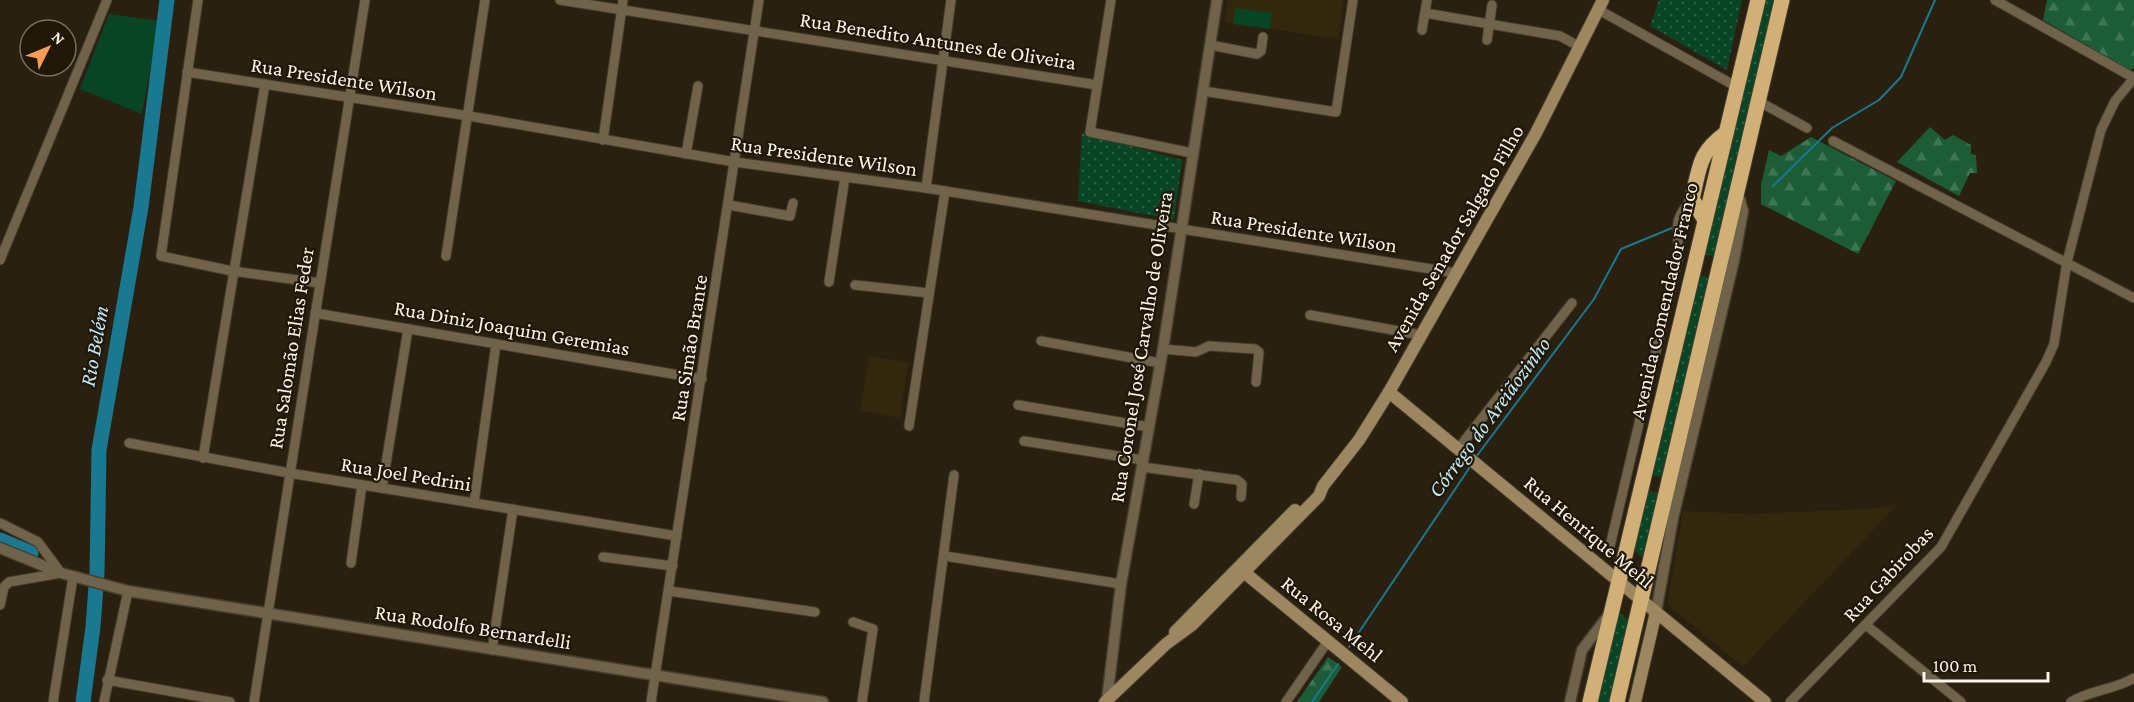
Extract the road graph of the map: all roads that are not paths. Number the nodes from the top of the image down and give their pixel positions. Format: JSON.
{"nodes":[{"id":1,"x":107,"y":0,"type":"edge"},
{"id":2,"x":198,"y":0,"type":"edge"},
{"id":3,"x":364,"y":0,"type":"edge"},
{"id":4,"x":485,"y":0,"type":"edge"},
{"id":5,"x":560,"y":0,"type":"edge"},
{"id":6,"x":759,"y":0,"type":"edge"},
{"id":7,"x":951,"y":0,"type":"edge"},
{"id":8,"x":1111,"y":0,"type":"edge"},
{"id":9,"x":1217,"y":0,"type":"edge"},
{"id":10,"x":1353,"y":0,"type":"edge"},
{"id":11,"x":1426,"y":0,"type":"edge"},
{"id":12,"x":1758,"y":0,"type":"edge"},
{"id":13,"x":1782,"y":0,"type":"edge"},
{"id":14,"x":1998,"y":1,"type":"edge"},
{"id":15,"x":622,"y":5,"type":"edge"},
{"id":16,"x":1492,"y":5,"type":"dead end"},
{"id":17,"x":1601,"y":5,"type":"edge"},
{"id":18,"x":1425,"y":12,"type":"junction"},
{"id":19,"x":1490,"y":24,"type":"junction"},
{"id":20,"x":754,"y":30,"type":"junction"},
{"id":21,"x":1422,"y":30,"type":"dead end"},
{"id":22,"x":1263,"y":37,"type":"dead end"},
{"id":23,"x":1486,"y":40,"type":"dead end"},
{"id":24,"x":1210,"y":45,"type":"junction"},
{"id":25,"x":1580,"y":47,"type":"junction"},
{"id":26,"x":942,"y":61,"type":"junction"},
{"id":27,"x":187,"y":72,"type":"junction"},
{"id":28,"x":2134,"y":78,"type":"edge"},
{"id":29,"x":265,"y":84,"type":"junction"},
{"id":30,"x":1097,"y":85,"type":"junction"},
{"id":31,"x":698,"y":86,"type":"dead end"},
{"id":32,"x":1737,"y":87,"type":"junction"},
{"id":33,"x":1203,"y":91,"type":"junction"},
{"id":34,"x":349,"y":98,"type":"junction"},
{"id":35,"x":1758,"y":102,"type":"junction"},
{"id":36,"x":469,"y":116,"type":"junction"},
{"id":37,"x":1808,"y":128,"type":"dead end"},
{"id":38,"x":1726,"y":133,"type":"junction"},
{"id":39,"x":603,"y":140,"type":"junction"},
{"id":40,"x":1833,"y":141,"type":"dead end"},
{"id":41,"x":1192,"y":153,"type":"junction"},
{"id":42,"x":686,"y":154,"type":"junction"},
{"id":43,"x":735,"y":162,"type":"junction"},
{"id":44,"x":845,"y":177,"type":"junction"},
{"id":45,"x":926,"y":188,"type":"junction"},
{"id":46,"x":945,"y":191,"type":"junction"},
{"id":47,"x":1738,"y":193,"type":"junction"},
{"id":48,"x":1692,"y":199,"type":"junction"},
{"id":49,"x":793,"y":203,"type":"dead end"},
{"id":50,"x":729,"y":205,"type":"junction"},
{"id":51,"x":1705,"y":220,"type":"junction"},
{"id":52,"x":1180,"y":230,"type":"junction"},
{"id":53,"x":4,"y":239,"type":"edge"},
{"id":54,"x":446,"y":256,"type":"dead end"},
{"id":55,"x":0,"y":260,"type":"edge"},
{"id":56,"x":2067,"y":262,"type":"junction"},
{"id":57,"x":1694,"y":266,"type":"junction"},
{"id":58,"x":232,"y":271,"type":"junction"},
{"id":59,"x":1456,"y":273,"type":"junction"},
{"id":60,"x":1718,"y":273,"type":"junction"},
{"id":61,"x":320,"y":282,"type":"junction"},
{"id":62,"x":829,"y":282,"type":"dead end"},
{"id":63,"x":855,"y":285,"type":"dead end"},
{"id":64,"x":929,"y":293,"type":"junction"},
{"id":65,"x":2134,"y":298,"type":"edge"},
{"id":66,"x":1572,"y":303,"type":"dead end"},
{"id":67,"x":315,"y":313,"type":"junction"},
{"id":68,"x":1310,"y":315,"type":"dead end"},
{"id":69,"x":408,"y":329,"type":"junction"},
{"id":70,"x":1421,"y":335,"type":"junction"},
{"id":71,"x":1041,"y":341,"type":"dead end"},
{"id":72,"x":495,"y":344,"type":"junction"},
{"id":73,"x":1163,"y":349,"type":"junction"},
{"id":74,"x":1160,"y":363,"type":"junction"},
{"id":75,"x":702,"y":379,"type":"junction"},
{"id":76,"x":1256,"y":382,"type":"dead end"},
{"id":77,"x":1389,"y":392,"type":"junction"},
{"id":78,"x":1018,"y":405,"type":"dead end"},
{"id":79,"x":909,"y":426,"type":"dead end"},
{"id":80,"x":1149,"y":427,"type":"junction"},
{"id":81,"x":1024,"y":441,"type":"dead end"},
{"id":82,"x":129,"y":443,"type":"dead end"},
{"id":83,"x":1458,"y":449,"type":"junction"},
{"id":84,"x":203,"y":458,"type":"junction"},
{"id":85,"x":1142,"y":464,"type":"junction"},
{"id":86,"x":1645,"y":472,"type":"junction"},
{"id":87,"x":289,"y":473,"type":"junction"},
{"id":88,"x":1199,"y":474,"type":"junction"},
{"id":89,"x":954,"y":475,"type":"dead end"},
{"id":90,"x":1669,"y":483,"type":"junction"},
{"id":91,"x":362,"y":485,"type":"junction"},
{"id":92,"x":382,"y":488,"type":"junction"},
{"id":93,"x":1241,"y":497,"type":"dead end"},
{"id":94,"x":474,"y":503,"type":"junction"},
{"id":95,"x":1194,"y":504,"type":"dead end"},
{"id":96,"x":513,"y":509,"type":"junction"},
{"id":97,"x":0,"y":523,"type":"edge"},
{"id":98,"x":677,"y":536,"type":"junction"},
{"id":99,"x":1610,"y":546,"type":"dead end"},
{"id":100,"x":0,"y":548,"type":"edge"},
{"id":101,"x":945,"y":556,"type":"junction"},
{"id":102,"x":603,"y":557,"type":"dead end"},
{"id":103,"x":351,"y":563,"type":"dead end"},
{"id":104,"x":673,"y":566,"type":"junction"},
{"id":105,"x":1243,"y":568,"type":"junction"},
{"id":106,"x":61,"y":573,"type":"junction"},
{"id":107,"x":78,"y":578,"type":"junction"},
{"id":108,"x":1619,"y":581,"type":"junction"},
{"id":109,"x":1121,"y":584,"type":"junction"},
{"id":110,"x":122,"y":590,"type":"junction"},
{"id":111,"x":669,"y":591,"type":"junction"},
{"id":112,"x":1641,"y":600,"type":"junction"},
{"id":113,"x":0,"y":605,"type":"edge"},
{"id":114,"x":1612,"y":611,"type":"junction"},
{"id":115,"x":815,"y":612,"type":"dead end"},
{"id":116,"x":1656,"y":612,"type":"junction"},
{"id":117,"x":267,"y":613,"type":"junction"},
{"id":118,"x":853,"y":622,"type":"dead end"},
{"id":119,"x":1866,"y":625,"type":"junction"},
{"id":120,"x":1328,"y":641,"type":"junction"},
{"id":121,"x":492,"y":650,"type":"junction"},
{"id":122,"x":655,"y":676,"type":"junction"},
{"id":123,"x":2134,"y":678,"type":"edge"},
{"id":124,"x":107,"y":681,"type":"junction"},
{"id":125,"x":1106,"y":701,"type":"edge"},
{"id":126,"x":53,"y":702,"type":"edge"},
{"id":127,"x":104,"y":702,"type":"edge"},
{"id":128,"x":230,"y":702,"type":"edge"},
{"id":129,"x":254,"y":702,"type":"edge"},
{"id":130,"x":651,"y":702,"type":"edge"},
{"id":131,"x":823,"y":702,"type":"edge"},
{"id":132,"x":862,"y":702,"type":"edge"},
{"id":133,"x":924,"y":702,"type":"edge"},
{"id":134,"x":1286,"y":702,"type":"edge"},
{"id":135,"x":1402,"y":702,"type":"edge"},
{"id":136,"x":1570,"y":702,"type":"edge"},
{"id":137,"x":1590,"y":702,"type":"edge"},
{"id":138,"x":1617,"y":702,"type":"edge"},
{"id":139,"x":1635,"y":702,"type":"edge"},
{"id":140,"x":1765,"y":702,"type":"edge"},
{"id":141,"x":1790,"y":702,"type":"edge"},
{"id":142,"x":1961,"y":702,"type":"edge"},
{"id":143,"x":2071,"y":702,"type":"edge"}],
"edges":[{"from":1,"to":53,"type":"street"},
{"from":2,"to":27,"type":"street"},
{"from":3,"to":34,"type":"street","name":"Rua Salomão Elias Feder"},
{"from":4,"to":36,"type":"street"},
{"from":5,"to":15,"type":"street","name":"Rua Benedito Antunes de Oliveira"},
{"from":6,"to":20,"type":"street","name":"Rua Simão Brante"},
{"from":7,"to":26,"type":"street"},
{"from":8,"to":30,"type":"street"},
{"from":9,"to":24,"type":"street","name":"Rua Coronel José Carvalho de Oliveira"},
{"from":10,"to":33,"type":"street"},
{"from":11,"to":18,"type":"street"},
{"from":12,"to":32,"type":"highway","name":"Avenida Comendador Franco"},
{"from":13,"to":35,"type":"highway"},
{"from":14,"to":28,"type":"street"},
{"from":15,"to":20,"type":"street","name":"Rua Benedito Antunes de Oliveira"},
{"from":15,"to":39,"type":"street"},
{"from":16,"to":19,"type":"street"},
{"from":17,"to":25,"type":"main road","name":"Avenida Senador Salgado Filho"},
{"from":17,"to":32,"type":"street"},
{"from":18,"to":19,"type":"street"},
{"from":18,"to":21,"type":"street"},
{"from":19,"to":23,"type":"street"},
{"from":19,"to":25,"type":"street"},
{"from":20,"to":26,"type":"street","name":"Rua Benedito Antunes de Oliveira"},
{"from":20,"to":43,"type":"street","name":"Rua Simão Brante"},
{"from":22,"to":24,"type":"street"},
{"from":24,"to":33,"type":"street","name":"Rua Coronel José Carvalho de Oliveira"},
{"from":25,"to":59,"type":"main road","name":"Avenida Senador Salgado Filho"},
{"from":26,"to":30,"type":"street","name":"Rua Benedito Antunes de Oliveira"},
{"from":26,"to":45,"type":"street"},
{"from":27,"to":29,"type":"street","name":"Rua Presidente Wilson"},
{"from":27,"to":58,"type":"street"},
{"from":28,"to":56,"type":"street","name":"Rua Gabirobas"},
{"from":29,"to":34,"type":"street","name":"Rua Presidente Wilson"},
{"from":29,"to":58,"type":"street"},
{"from":30,"to":41,"type":"street"},
{"from":31,"to":42,"type":"street"},
{"from":32,"to":38,"type":"highway","name":"Avenida Comendador Franco"},
{"from":33,"to":41,"type":"street","name":"Rua Coronel José Carvalho de Oliveira"},
{"from":34,"to":36,"type":"street","name":"Rua Presidente Wilson"},
{"from":34,"to":61,"type":"street","name":"Rua Salomão Elias Feder"},
{"from":35,"to":37,"type":"street"},
{"from":35,"to":47,"type":"highway"},
{"from":36,"to":39,"type":"street","name":"Rua Presidente Wilson"},
{"from":36,"to":54,"type":"street"},
{"from":38,"to":48,"type":"highway"},
{"from":38,"to":51,"type":"highway","name":"Avenida Comendador Franco"},
{"from":39,"to":42,"type":"street","name":"Rua Presidente Wilson"},
{"from":40,"to":56,"type":"street"},
{"from":41,"to":52,"type":"street","name":"Rua Coronel José Carvalho de Oliveira"},
{"from":42,"to":43,"type":"street","name":"Rua Presidente Wilson"},
{"from":43,"to":44,"type":"street","name":"Rua Presidente Wilson"},
{"from":43,"to":50,"type":"street","name":"Rua Simão Brante"},
{"from":44,"to":45,"type":"street","name":"Rua Presidente Wilson"},
{"from":44,"to":62,"type":"street"},
{"from":45,"to":46,"type":"street","name":"Rua Presidente Wilson"},
{"from":46,"to":52,"type":"street","name":"Rua Presidente Wilson"},
{"from":46,"to":64,"type":"street"},
{"from":47,"to":60,"type":"highway"},
{"from":47,"to":116,"type":"street"},
{"from":48,"to":51,"type":"highway"},
{"from":48,"to":99,"type":"street","name":"Avenida Comendador Franco"},
{"from":49,"to":50,"type":"street"},
{"from":50,"to":75,"type":"street","name":"Rua Simão Brante"},
{"from":51,"to":57,"type":"highway","name":"Avenida Comendador Franco"},
{"from":52,"to":59,"type":"street","name":"Rua Presidente Wilson"},
{"from":52,"to":73,"type":"street","name":"Rua Coronel José Carvalho de Oliveira"},
{"from":53,"to":55,"type":"street"},
{"from":56,"to":65,"type":"street"},
{"from":56,"to":119,"type":"street","name":"Rua Gabirobas"},
{"from":57,"to":60,"type":"highway"},
{"from":57,"to":86,"type":"highway","name":"Avenida Comendador Franco"},
{"from":58,"to":61,"type":"street"},
{"from":58,"to":84,"type":"street"},
{"from":59,"to":70,"type":"main road","name":"Avenida Senador Salgado Filho"},
{"from":60,"to":90,"type":"highway"},
{"from":61,"to":67,"type":"street","name":"Rua Salomão Elias Feder"},
{"from":63,"to":64,"type":"street"},
{"from":64,"to":79,"type":"street"},
{"from":66,"to":83,"type":"street"},
{"from":67,"to":69,"type":"street","name":"Rua Diniz Joaquim Geremias"},
{"from":67,"to":87,"type":"street","name":"Rua Salomão Elias Feder"},
{"from":68,"to":70,"type":"street"},
{"from":69,"to":72,"type":"street","name":"Rua Diniz Joaquim Geremias"},
{"from":69,"to":92,"type":"street"},
{"from":70,"to":77,"type":"main road","name":"Avenida Senador Salgado Filho"},
{"from":71,"to":74,"type":"street"},
{"from":72,"to":75,"type":"street","name":"Rua Diniz Joaquim Geremias"},
{"from":72,"to":94,"type":"street"},
{"from":73,"to":74,"type":"street","name":"Rua Coronel José Carvalho de Oliveira"},
{"from":73,"to":76,"type":"street"},
{"from":74,"to":80,"type":"street","name":"Rua Coronel José Carvalho de Oliveira"},
{"from":75,"to":98,"type":"street","name":"Rua Simão Brante"},
{"from":77,"to":83,"type":"main road","name":"Rua Henrique Mehl"},
{"from":77,"to":105,"type":"main road","name":"Avenida Senador Salgado Filho"},
{"from":78,"to":80,"type":"street"},
{"from":80,"to":85,"type":"street","name":"Rua Coronel José Carvalho de Oliveira"},
{"from":81,"to":85,"type":"street"},
{"from":82,"to":84,"type":"street","name":"Rua Joel Pedrini"},
{"from":83,"to":108,"type":"main road","name":"Rua Henrique Mehl"},
{"from":84,"to":87,"type":"street","name":"Rua Joel Pedrini"},
{"from":85,"to":88,"type":"street"},
{"from":85,"to":109,"type":"street","name":"Rua Coronel José Carvalho de Oliveira"},
{"from":86,"to":90,"type":"highway"},
{"from":86,"to":108,"type":"highway","name":"Avenida Comendador Franco"},
{"from":87,"to":91,"type":"street","name":"Rua Joel Pedrini"},
{"from":87,"to":117,"type":"street","name":"Rua Salomão Elias Feder"},
{"from":88,"to":93,"type":"street"},
{"from":88,"to":95,"type":"street"},
{"from":89,"to":101,"type":"street"},
{"from":90,"to":112,"type":"highway"},
{"from":91,"to":92,"type":"street","name":"Rua Joel Pedrini"},
{"from":91,"to":103,"type":"street"},
{"from":92,"to":94,"type":"street","name":"Rua Joel Pedrini"},
{"from":94,"to":96,"type":"street","name":"Rua Joel Pedrini"},
{"from":96,"to":98,"type":"street","name":"Rua Joel Pedrini"},
{"from":96,"to":121,"type":"street"},
{"from":97,"to":106,"type":"street"},
{"from":98,"to":104,"type":"street","name":"Rua Simão Brante"},
{"from":100,"to":106,"type":"street","name":"Rua Rodolfo Bernardelli"},
{"from":101,"to":109,"type":"street"},
{"from":101,"to":133,"type":"street"},
{"from":102,"to":104,"type":"street"},
{"from":104,"to":111,"type":"street","name":"Rua Simão Brante"},
{"from":105,"to":120,"type":"main road","name":"Rua Rosa Mehl"},
{"from":105,"to":125,"type":"main road","name":"Avenida Senador Salgado Filho"},
{"from":106,"to":107,"type":"street","name":"Rua Rodolfo Bernardelli"},
{"from":106,"to":113,"type":"street"},
{"from":107,"to":110,"type":"street","name":"Rua Rodolfo Bernardelli"},
{"from":107,"to":126,"type":"street"},
{"from":108,"to":112,"type":"main road","name":"Rua Henrique Mehl"},
{"from":108,"to":114,"type":"highway","name":"Avenida Comendador Franco"},
{"from":109,"to":125,"type":"street","name":"Rua Coronel José Carvalho de Oliveira"},
{"from":110,"to":117,"type":"street","name":"Rua Rodolfo Bernardelli"},
{"from":110,"to":124,"type":"street"},
{"from":111,"to":115,"type":"street"},
{"from":111,"to":122,"type":"street","name":"Rua Simão Brante"},
{"from":112,"to":116,"type":"main road","name":"Rua Henrique Mehl"},
{"from":112,"to":138,"type":"highway"},
{"from":114,"to":136,"type":"street","name":"Avenida Comendador Franco"},
{"from":114,"to":137,"type":"highway","name":"Avenida Comendador Franco"},
{"from":116,"to":139,"type":"main road"},
{"from":116,"to":140,"type":"main road","name":"Rua Henrique Mehl"},
{"from":117,"to":121,"type":"street","name":"Rua Rodolfo Bernardelli"},
{"from":117,"to":129,"type":"street","name":"Rua Salomão Elias Feder"},
{"from":118,"to":132,"type":"street"},
{"from":119,"to":141,"type":"street","name":"Rua Gabirobas"},
{"from":119,"to":142,"type":"street"},
{"from":120,"to":134,"type":"street"},
{"from":120,"to":135,"type":"main road","name":"Rua Rosa Mehl"},
{"from":121,"to":122,"type":"street","name":"Rua Rodolfo Bernardelli"},
{"from":122,"to":130,"type":"street","name":"Rua Simão Brante"},
{"from":122,"to":131,"type":"street","name":"Rua Rodolfo Bernardelli"},
{"from":123,"to":143,"type":"street"},
{"from":124,"to":127,"type":"street"},
{"from":124,"to":128,"type":"street"}]}
